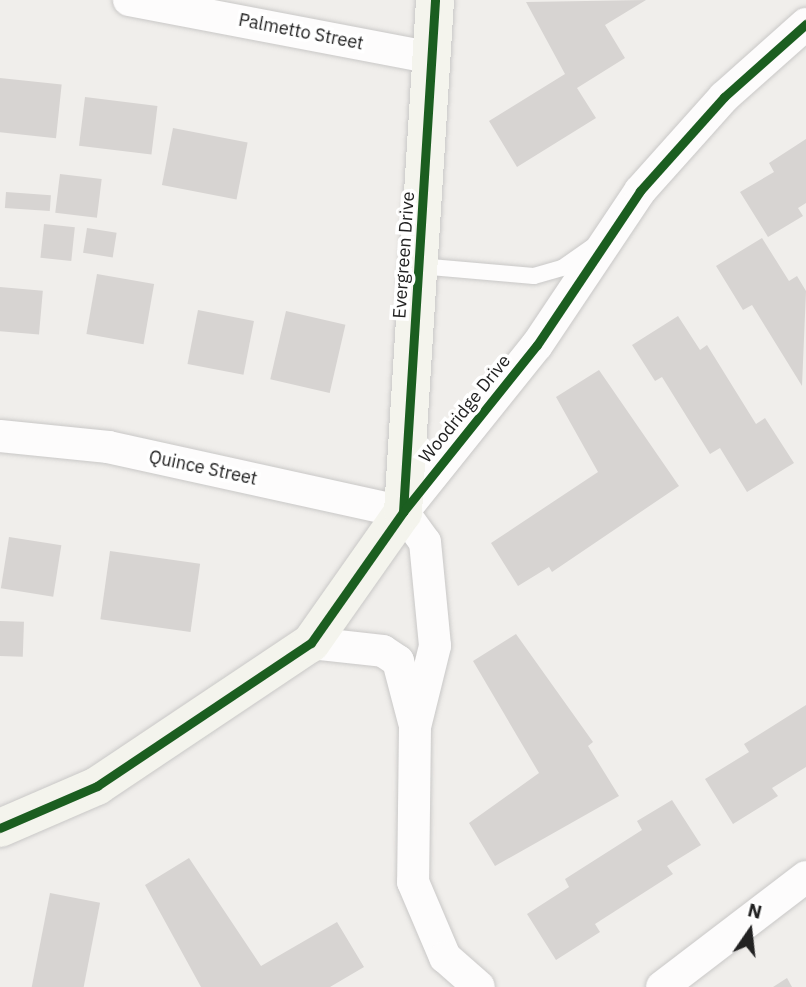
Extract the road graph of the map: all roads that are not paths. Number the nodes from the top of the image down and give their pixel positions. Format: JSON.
{"nodes":[{"id":1,"x":129,"y":0,"type":"edge"},
{"id":2,"x":435,"y":0,"type":"edge"},
{"id":3,"x":806,"y":24,"type":"edge"},
{"id":4,"x":432,"y":58,"type":"junction"},
{"id":5,"x":606,"y":237,"type":"junction"},
{"id":6,"x":419,"y":266,"type":"junction"},
{"id":7,"x":0,"y":436,"type":"edge"},
{"id":8,"x":403,"y":512,"type":"junction"},
{"id":9,"x":311,"y":643,"type":"junction"},
{"id":10,"x":415,"y":727,"type":"junction"},
{"id":11,"x":3,"y":830,"type":"edge"},
{"id":12,"x":806,"y":877,"type":"edge"},
{"id":13,"x":479,"y":987,"type":"edge"},
{"id":14,"x":662,"y":987,"type":"edge"}],
"edges":[{"from":1,"to":4,"type":"street","name":"Palmetto Street"},
{"from":2,"to":4,"type":"street","name":"Evergreen Drive"},
{"from":3,"to":5,"type":"street","name":"Woodridge Drive"},
{"from":4,"to":6,"type":"street","name":"Evergreen Drive"},
{"from":5,"to":6,"type":"lane"},
{"from":5,"to":8,"type":"street","name":"Woodridge Drive"},
{"from":6,"to":8,"type":"street","name":"Evergreen Drive"},
{"from":7,"to":8,"type":"street","name":"Quince Street"},
{"from":8,"to":9,"type":"street","name":"Woodridge Drive"},
{"from":8,"to":10,"type":"street"},
{"from":9,"to":10,"type":"street"},
{"from":9,"to":11,"type":"street","name":"Woodridge Drive"},
{"from":10,"to":13,"type":"street"},
{"from":12,"to":14,"type":"street"}]}
